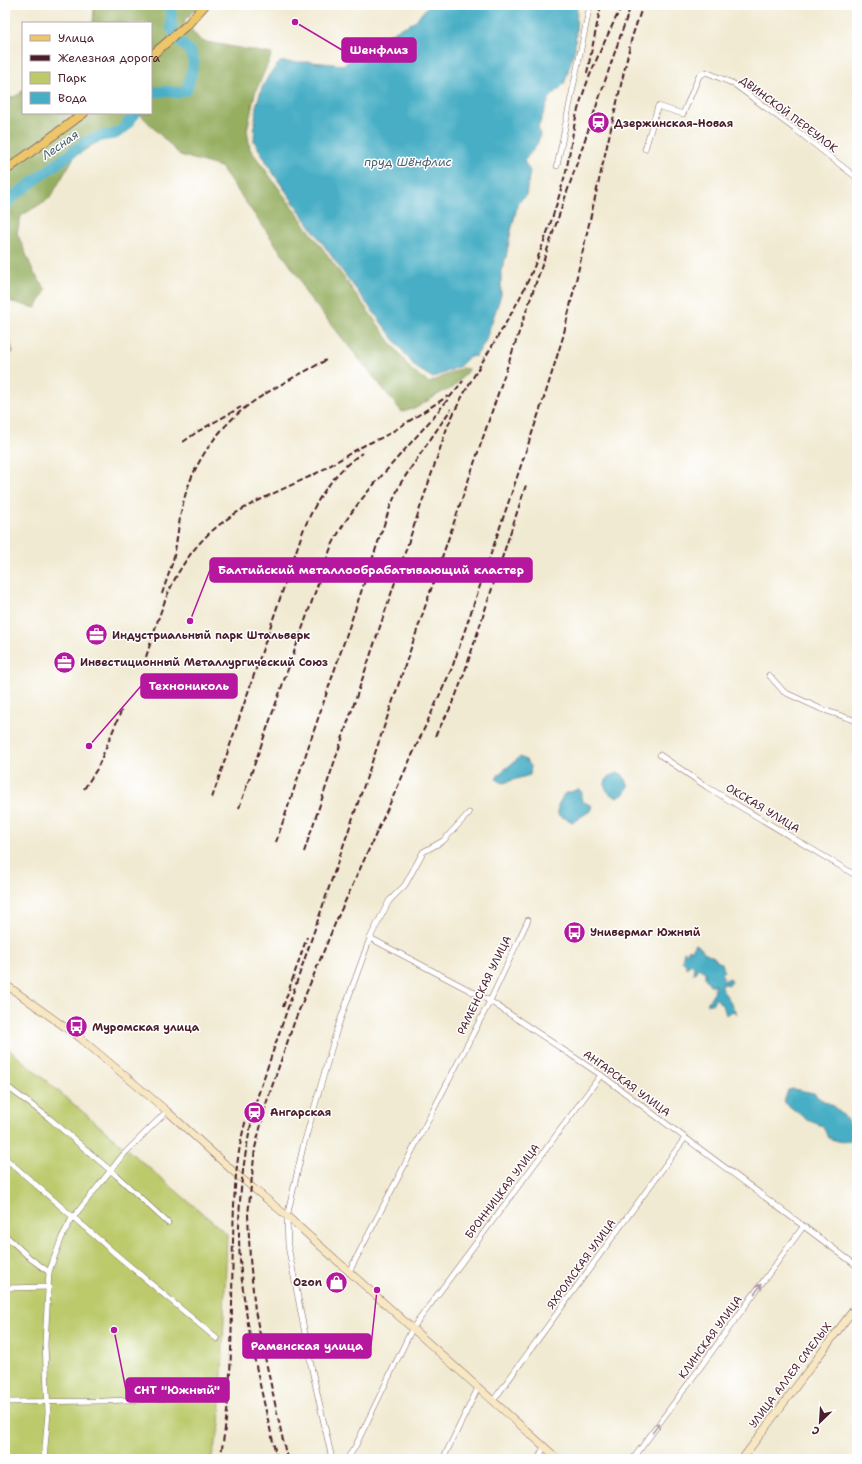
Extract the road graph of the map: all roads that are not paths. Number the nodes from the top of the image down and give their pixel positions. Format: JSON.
{"nodes":[{"id":1,"x":206,"y":5,"type":"edge"},
{"id":2,"x":590,"y":5,"type":"edge"},
{"id":3,"x":152,"y":55,"type":"edge"},
{"id":4,"x":83,"y":114,"type":"edge"},
{"id":5,"x":644,"y":149,"type":"dead end"},
{"id":6,"x":557,"y":166,"type":"dead end"},
{"id":7,"x":5,"y":171,"type":"edge"},
{"id":8,"x":857,"y":178,"type":"edge"},
{"id":9,"x":769,"y":674,"type":"dead end"},
{"id":10,"x":857,"y":721,"type":"edge"},
{"id":11,"x":660,"y":755,"type":"dead end"},
{"id":12,"x":469,"y":813,"type":"dead end"},
{"id":13,"x":857,"y":876,"type":"edge"},
{"id":14,"x":528,"y":920,"type":"dead end"},
{"id":15,"x":370,"y":938,"type":"junction"},
{"id":16,"x":5,"y":984,"type":"edge"},
{"id":17,"x":490,"y":1001,"type":"junction"},
{"id":18,"x":601,"y":1075,"type":"junction"},
{"id":19,"x":5,"y":1085,"type":"edge"},
{"id":20,"x":167,"y":1111,"type":"junction"},
{"id":21,"x":685,"y":1138,"type":"junction"},
{"id":22,"x":5,"y":1158,"type":"edge"},
{"id":23,"x":110,"y":1170,"type":"junction"},
{"id":24,"x":73,"y":1217,"type":"junction"},
{"id":25,"x":287,"y":1217,"type":"junction"},
{"id":26,"x":168,"y":1222,"type":"dead end"},
{"id":27,"x":803,"y":1226,"type":"junction"},
{"id":28,"x":5,"y":1235,"type":"edge"},
{"id":29,"x":857,"y":1266,"type":"edge"},
{"id":30,"x":50,"y":1272,"type":"junction"},
{"id":31,"x":349,"y":1272,"type":"junction"},
{"id":32,"x":49,"y":1286,"type":"junction"},
{"id":33,"x":5,"y":1288,"type":"edge"},
{"id":34,"x":857,"y":1305,"type":"edge"},
{"id":35,"x":412,"y":1328,"type":"junction"},
{"id":36,"x":217,"y":1340,"type":"dead end"},
{"id":37,"x":478,"y":1388,"type":"junction"},
{"id":38,"x":194,"y":1397,"type":"dead end"},
{"id":39,"x":493,"y":1401,"type":"junction"},
{"id":40,"x":5,"y":1402,"type":"edge"},
{"id":41,"x":48,"y":1402,"type":"junction"},
{"id":42,"x":544,"y":1447,"type":"junction"},
{"id":43,"x":44,"y":1459,"type":"edge"},
{"id":44,"x":332,"y":1459,"type":"edge"},
{"id":45,"x":347,"y":1459,"type":"edge"},
{"id":46,"x":443,"y":1459,"type":"edge"},
{"id":47,"x":538,"y":1459,"type":"edge"},
{"id":48,"x":558,"y":1459,"type":"edge"},
{"id":49,"x":633,"y":1459,"type":"edge"},
{"id":50,"x":742,"y":1459,"type":"edge"}],
"edges":[{"from":1,"to":3,"type":"main road"},
{"from":2,"to":6,"type":"street"},
{"from":4,"to":7,"type":"main road"},
{"from":5,"to":8,"type":"street","name":"ДВИНСКОЙ ПЕРЕУЛОК"},
{"from":9,"to":10,"type":"street"},
{"from":11,"to":13,"type":"street","name":"ОКСКАЯ УЛИЦА"},
{"from":12,"to":15,"type":"street"},
{"from":14,"to":17,"type":"street","name":"РАМЕНСКАЯ УЛИЦА"},
{"from":15,"to":17,"type":"street","name":"АНГАРСКАЯ УЛИЦА"},
{"from":15,"to":25,"type":"street"},
{"from":16,"to":20,"type":"main road"},
{"from":17,"to":18,"type":"street","name":"АНГАРСКАЯ УЛИЦА"},
{"from":17,"to":31,"type":"street","name":"РАМЕНСКАЯ УЛИЦА"},
{"from":18,"to":21,"type":"street","name":"АНГАРСКАЯ УЛИЦА"},
{"from":18,"to":35,"type":"street","name":"БРОННИЦКАЯ УЛИЦА"},
{"from":19,"to":23,"type":"street"},
{"from":20,"to":23,"type":"street"},
{"from":20,"to":25,"type":"main road"},
{"from":21,"to":27,"type":"street","name":"АНГАРСКАЯ УЛИЦА"},
{"from":21,"to":39,"type":"street","name":"ЯХРОМСКАЯ УЛИЦА"},
{"from":22,"to":24,"type":"street"},
{"from":23,"to":24,"type":"street"},
{"from":23,"to":26,"type":"street"},
{"from":24,"to":30,"type":"street"},
{"from":24,"to":36,"type":"street"},
{"from":25,"to":31,"type":"main road"},
{"from":25,"to":44,"type":"street"},
{"from":27,"to":29,"type":"street","name":"АНГАРСКАЯ УЛИЦА"},
{"from":49,"to":27,"type":"street","name":"КЛИНСКАЯ УЛИЦА","one_way":true},
{"from":28,"to":30,"type":"street"},
{"from":30,"to":32,"type":"street"},
{"from":31,"to":35,"type":"main road"},
{"from":32,"to":33,"type":"street"},
{"from":32,"to":41,"type":"street"},
{"from":34,"to":50,"type":"main road","name":"УЛИЦА АЛЛЕЯ СМЕЛЫХ"},
{"from":35,"to":37,"type":"main road"},
{"from":35,"to":45,"type":"street"},
{"from":37,"to":39,"type":"main road"},
{"from":37,"to":46,"type":"street"},
{"from":38,"to":41,"type":"street"},
{"from":39,"to":42,"type":"main road"},
{"from":40,"to":41,"type":"street"},
{"from":41,"to":43,"type":"street"},
{"from":42,"to":47,"type":"street"},
{"from":42,"to":48,"type":"main road"}]}
